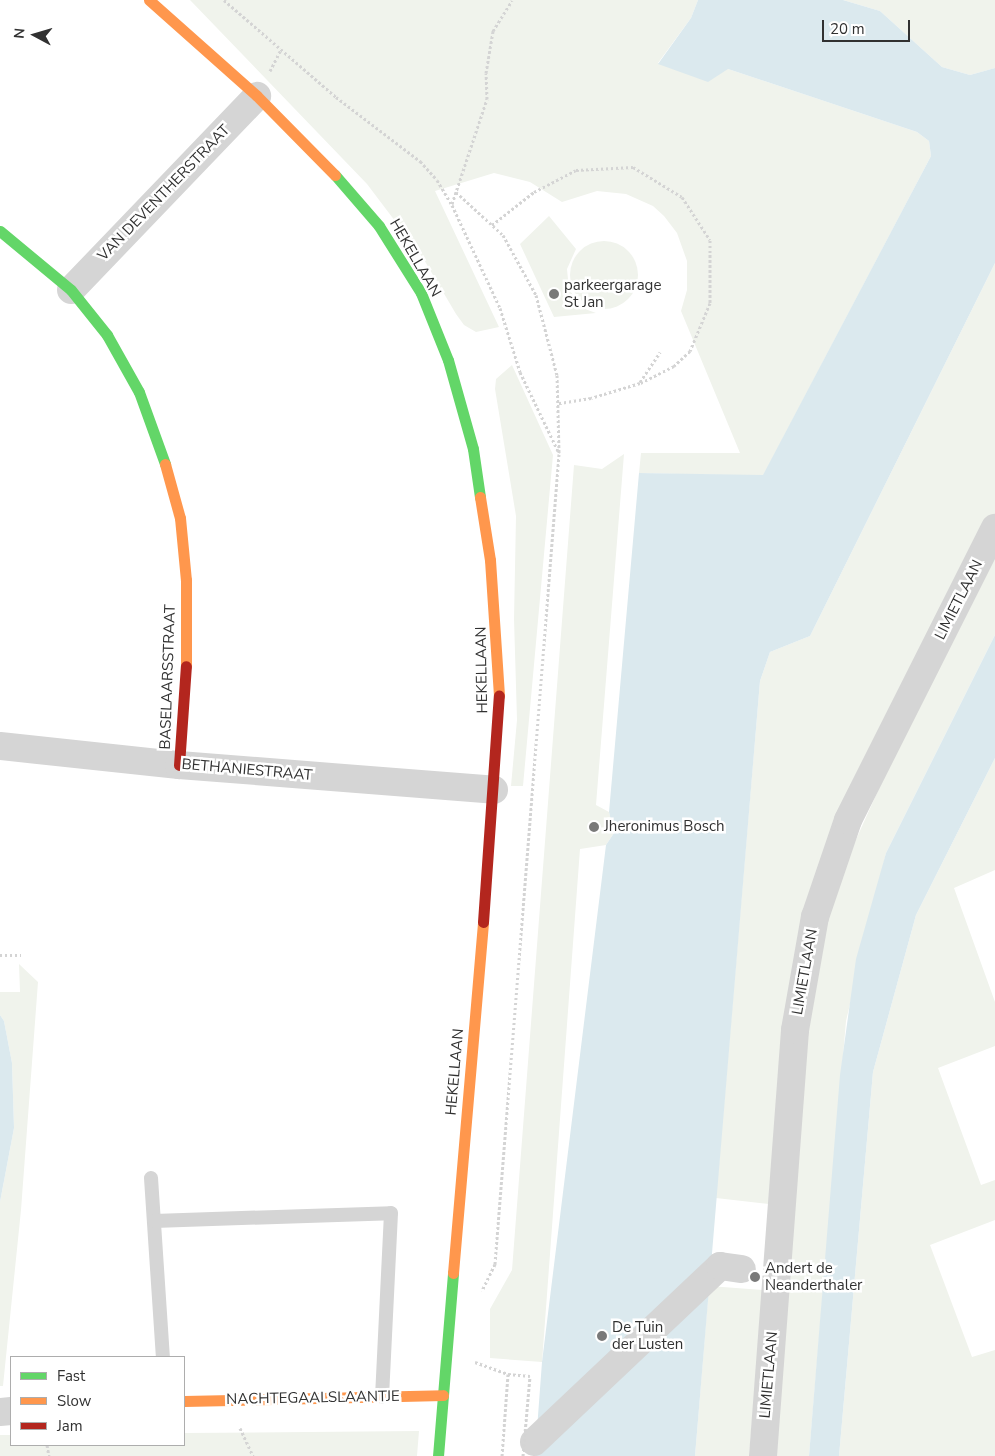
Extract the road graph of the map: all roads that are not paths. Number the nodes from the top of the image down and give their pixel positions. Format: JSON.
{"nodes":[{"id":1,"x":149,"y":0,"type":"edge"},
{"id":2,"x":257,"y":96,"type":"junction"},
{"id":3,"x":0,"y":231,"type":"edge"},
{"id":4,"x":71,"y":290,"type":"junction"},
{"id":5,"x":995,"y":528,"type":"edge"},
{"id":6,"x":0,"y":746,"type":"edge"},
{"id":7,"x":179,"y":765,"type":"junction"},
{"id":8,"x":494,"y":790,"type":"junction"},
{"id":9,"x":151,"y":1178,"type":"dead end"},
{"id":10,"x":154,"y":1221,"type":"junction"},
{"id":11,"x":731,"y":1268,"type":"dead end"},
{"id":12,"x":162,"y":1356,"type":"edge"},
{"id":13,"x":443,"y":1395,"type":"junction"},
{"id":14,"x":382,"y":1396,"type":"junction"},
{"id":15,"x":185,"y":1401,"type":"edge"},
{"id":16,"x":438,"y":1451,"type":"edge"},
{"id":17,"x":520,"y":1453,"type":"edge"},
{"id":18,"x":763,"y":1456,"type":"edge"}],
"edges":[{"from":1,"to":2,"type":"main road","name":"HEKELLAAN"},
{"from":2,"to":4,"type":"street","name":"VAN DEVENTHERSTRAAT"},
{"from":2,"to":8,"type":"main road","name":"HEKELLAAN"},
{"from":3,"to":4,"type":"main road","name":"BASELAARSSTRAAT"},
{"from":4,"to":7,"type":"main road","name":"BASELAARSSTRAAT"},
{"from":5,"to":18,"type":"street","name":"LIMIETLAAN"},
{"from":6,"to":7,"type":"street","name":"BETHANIESTRAAT"},
{"from":7,"to":8,"type":"street","name":"BETHANIESTRAAT"},
{"from":8,"to":13,"type":"main road","name":"HEKELLAAN"},
{"from":9,"to":10,"type":"lane"},
{"from":10,"to":12,"type":"lane"},
{"from":10,"to":14,"type":"lane"},
{"from":11,"to":17,"type":"street"},
{"from":13,"to":14,"type":"main road","name":"NACHTEGAALSLAANTJE"},
{"from":13,"to":16,"type":"main road","name":"HEKELLAAN"},
{"from":14,"to":15,"type":"main road","name":"NACHTEGAALSLAANTJE"}]}
